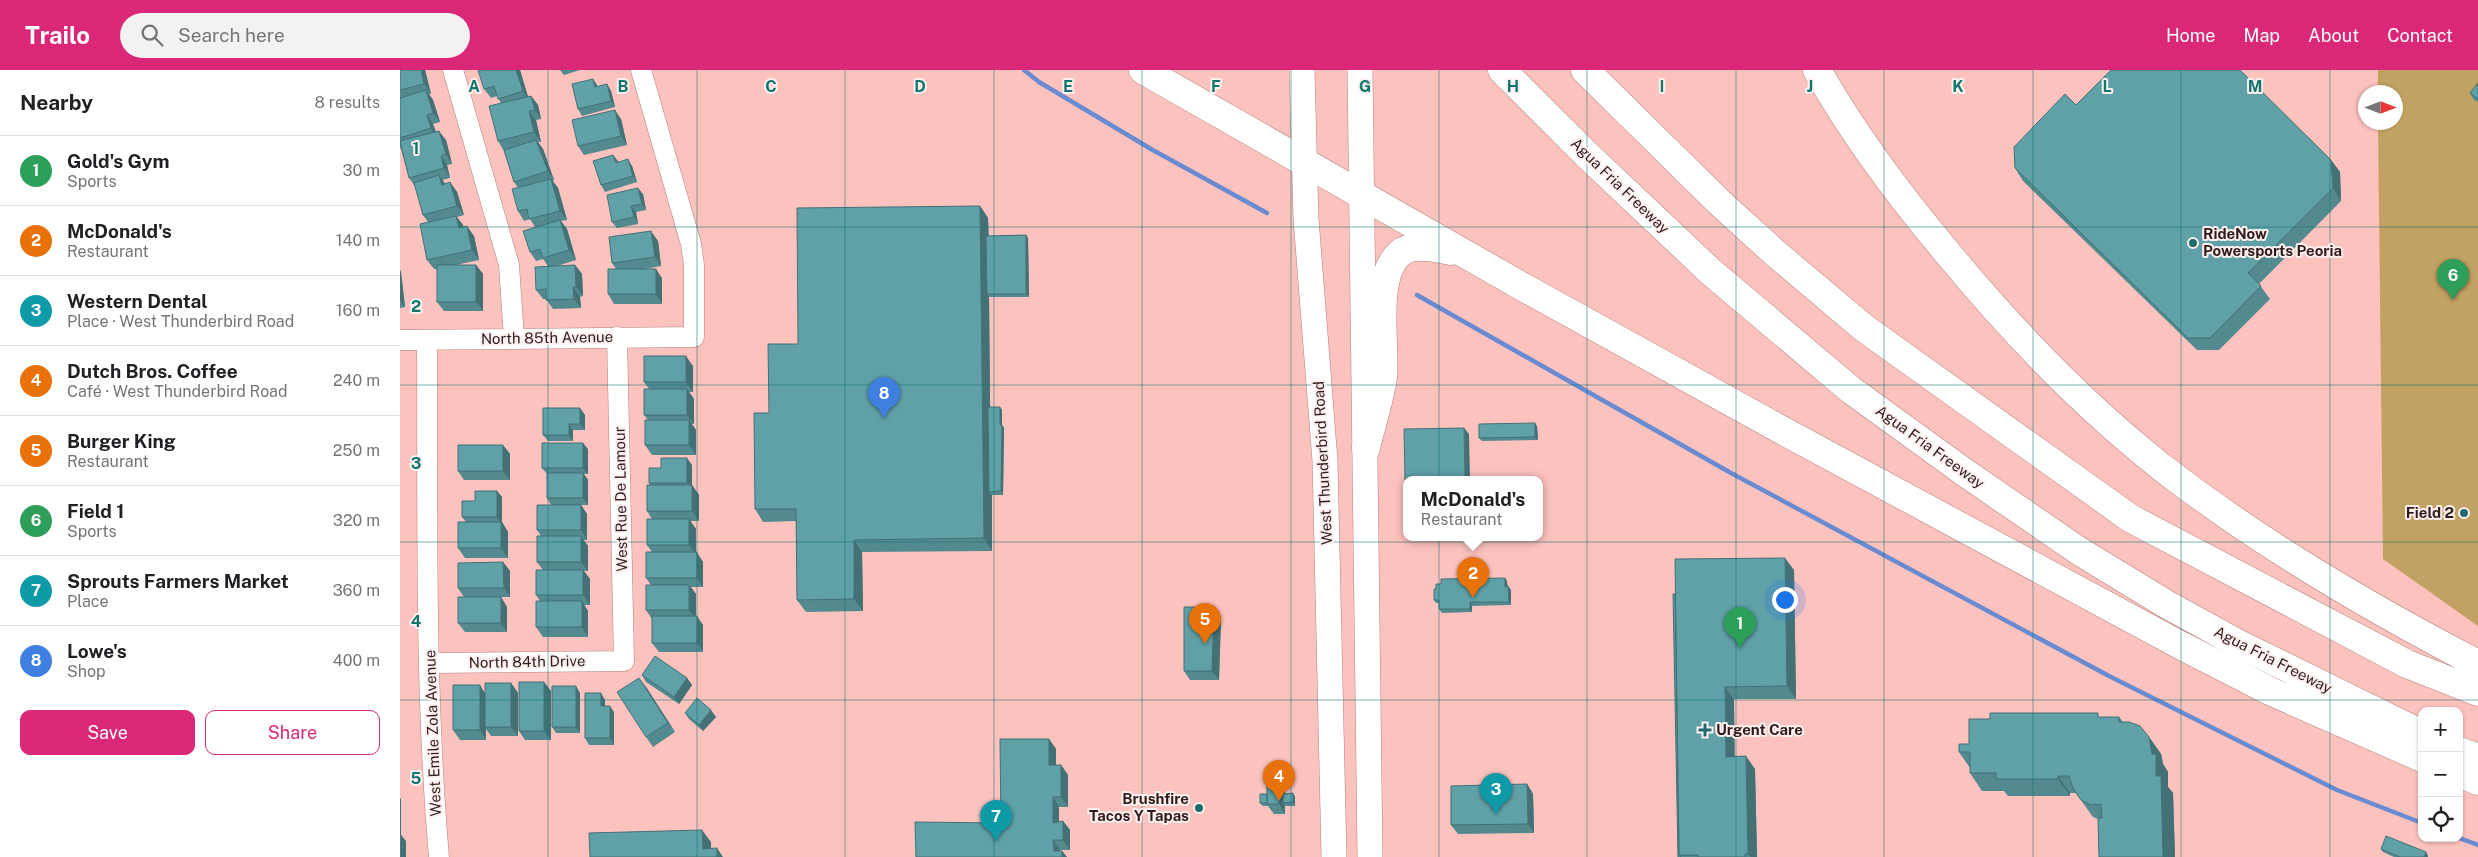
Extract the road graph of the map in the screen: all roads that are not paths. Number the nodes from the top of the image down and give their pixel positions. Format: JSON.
{"nodes":[{"id":1,"x":453,"y":70,"type":"edge"},
{"id":2,"x":641,"y":70,"type":"edge"},
{"id":3,"x":1143,"y":70,"type":"edge"},
{"id":4,"x":1302,"y":70,"type":"edge"},
{"id":5,"x":1360,"y":70,"type":"edge"},
{"id":6,"x":1502,"y":70,"type":"edge"},
{"id":7,"x":1585,"y":70,"type":"edge"},
{"id":8,"x":1817,"y":70,"type":"edge"},
{"id":9,"x":1303,"y":162,"type":"junction"},
{"id":10,"x":1362,"y":194,"type":"junction"},
{"id":11,"x":1462,"y":253,"type":"junction"},
{"id":12,"x":617,"y":336,"type":"junction"},
{"id":13,"x":514,"y":338,"type":"junction"},
{"id":14,"x":400,"y":340,"type":"edge"},
{"id":15,"x":427,"y":340,"type":"junction"},
{"id":16,"x":1366,"y":448,"type":"junction"},
{"id":17,"x":624,"y":661,"type":"joint"},
{"id":18,"x":429,"y":663,"type":"junction"},
{"id":19,"x":2478,"y":664,"type":"edge"},
{"id":20,"x":2478,"y":692,"type":"edge"},
{"id":21,"x":2418,"y":732,"type":"edge"},
{"id":22,"x":2462,"y":752,"type":"edge"},
{"id":23,"x":2418,"y":756,"type":"edge"},
{"id":24,"x":2478,"y":758,"type":"edge"},
{"id":25,"x":2463,"y":775,"type":"edge"},
{"id":26,"x":2478,"y":781,"type":"edge"},
{"id":27,"x":439,"y":857,"type":"edge"},
{"id":28,"x":1334,"y":857,"type":"edge"},
{"id":29,"x":1370,"y":857,"type":"edge"}],
"edges":[{"from":1,"to":13,"type":"street"},
{"from":2,"to":12,"type":"street","name":"North 85th Avenue"},
{"from":3,"to":9,"type":"highway"},
{"from":4,"to":9,"type":"main road","name":"West Thunderbird Road"},
{"from":5,"to":10,"type":"main road"},
{"from":6,"to":21,"type":"highway","name":"Agua Fria Freeway"},
{"from":7,"to":20,"type":"highway"},
{"from":8,"to":19,"type":"highway"},
{"from":9,"to":10,"type":"highway"},
{"from":9,"to":28,"type":"main road","name":"West Thunderbird Road"},
{"from":10,"to":11,"type":"highway"},
{"from":10,"to":16,"type":"main road"},
{"from":11,"to":16,"type":"highway"},
{"from":11,"to":23,"type":"highway"},
{"from":12,"to":13,"type":"street","name":"North 85th Avenue"},
{"from":12,"to":17,"type":"street","name":"West Rue De Lamour"},
{"from":13,"to":15,"type":"street","name":"North 85th Avenue"},
{"from":14,"to":15,"type":"street","name":"North 85th Avenue"},
{"from":15,"to":18,"type":"street","name":"West Emile Zola Avenue"},
{"from":16,"to":29,"type":"main road"},
{"from":17,"to":18,"type":"street","name":"North 84th Drive"},
{"from":18,"to":27,"type":"street","name":"West Emile Zola Avenue"},
{"from":22,"to":24,"type":"highway"},
{"from":25,"to":26,"type":"highway"}]}
